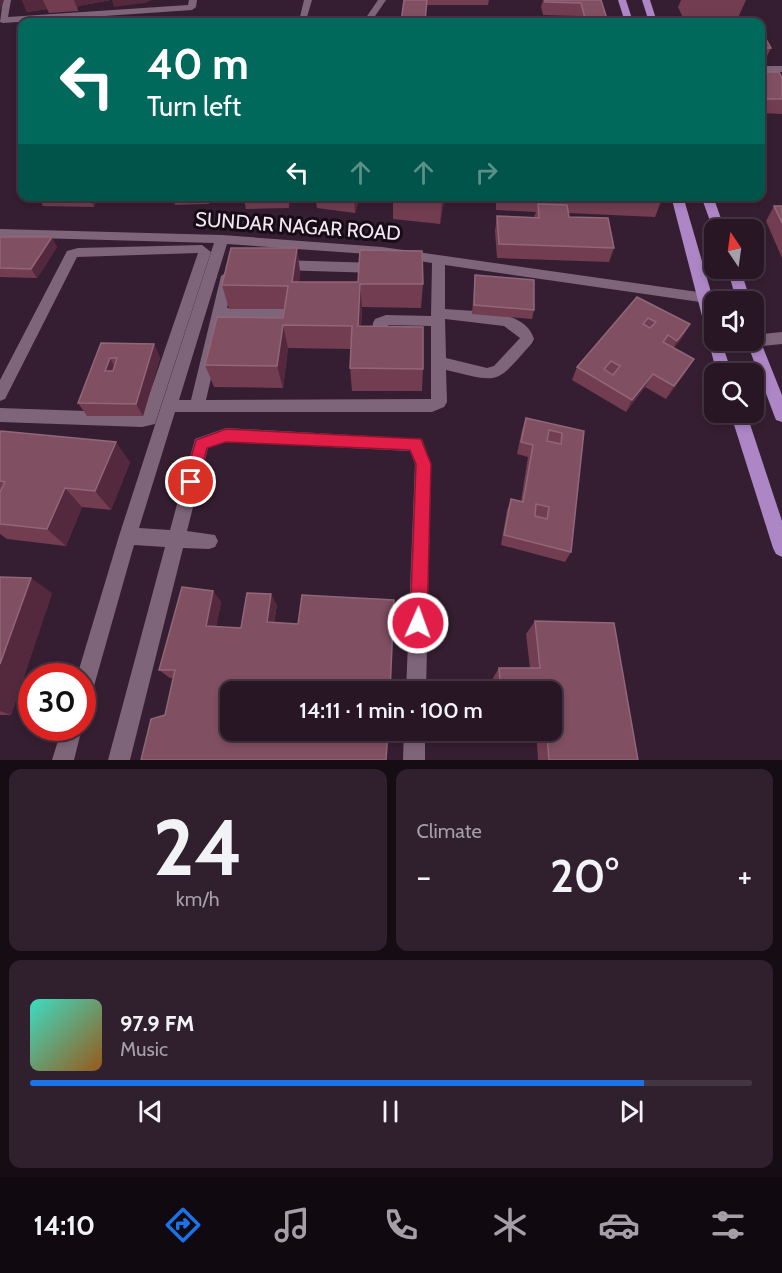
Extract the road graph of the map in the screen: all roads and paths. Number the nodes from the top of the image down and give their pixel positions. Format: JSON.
{"nodes":[{"id":1,"x":7,"y":0,"type":"edge"},
{"id":2,"x":193,"y":0,"type":"edge"},
{"id":3,"x":308,"y":0,"type":"edge"},
{"id":4,"x":382,"y":0,"type":"edge"},
{"id":5,"x":622,"y":0,"type":"edge"},
{"id":6,"x":646,"y":0,"type":"edge"},
{"id":7,"x":32,"y":18,"type":"edge"},
{"id":8,"x":302,"y":18,"type":"edge"},
{"id":9,"x":370,"y":18,"type":"edge"},
{"id":10,"x":628,"y":18,"type":"edge"},
{"id":11,"x":652,"y":18,"type":"edge"},
{"id":12,"x":18,"y":19,"type":"edge"},
{"id":13,"x":765,"y":69,"type":"edge"},
{"id":14,"x":782,"y":69,"type":"edge"},
{"id":15,"x":678,"y":201,"type":"edge"},
{"id":16,"x":709,"y":201,"type":"edge"},
{"id":17,"x":715,"y":219,"type":"edge"},
{"id":18,"x":0,"y":233,"type":"edge"},
{"id":19,"x":101,"y":235,"type":"junction"},
{"id":20,"x":222,"y":239,"type":"junction"},
{"id":21,"x":92,"y":254,"type":"junction"},
{"id":22,"x":241,"y":263,"type":"edge"},
{"id":23,"x":263,"y":264,"type":"edge"},
{"id":24,"x":438,"y":264,"type":"junction"},
{"id":25,"x":704,"y":292,"type":"edge"},
{"id":26,"x":704,"y":299,"type":"edge"},
{"id":27,"x":220,"y":313,"type":"junction"},
{"id":28,"x":438,"y":317,"type":"junction"},
{"id":29,"x":268,"y":335,"type":"edge"},
{"id":30,"x":782,"y":338,"type":"edge"},
{"id":31,"x":764,"y":340,"type":"edge"},
{"id":32,"x":394,"y":347,"type":"edge"},
{"id":33,"x":757,"y":351,"type":"edge"},
{"id":34,"x":434,"y":353,"type":"junction"},
{"id":35,"x":0,"y":395,"type":"edge"},
{"id":36,"x":165,"y":395,"type":"junction"},
{"id":37,"x":197,"y":407,"type":"junction"},
{"id":38,"x":782,"y":414,"type":"edge"},
{"id":39,"x":0,"y":415,"type":"edge"},
{"id":40,"x":742,"y":423,"type":"edge"},
{"id":41,"x":128,"y":536,"type":"junction"},
{"id":42,"x":177,"y":538,"type":"junction"},
{"id":43,"x":209,"y":541,"type":"dead end"},
{"id":44,"x":782,"y":548,"type":"edge"},
{"id":45,"x":91,"y":663,"type":"edge"},
{"id":46,"x":416,"y":681,"type":"edge"},
{"id":47,"x":68,"y":741,"type":"edge"},
{"id":48,"x":415,"y":741,"type":"edge"},
{"id":49,"x":63,"y":760,"type":"edge"},
{"id":50,"x":119,"y":760,"type":"edge"},
{"id":51,"x":414,"y":760,"type":"edge"}],
"edges":[{"from":1,"to":12,"type":"street"},
{"from":2,"to":7,"type":"street"},
{"from":3,"to":8,"type":"street"},
{"from":4,"to":9,"type":"street"},
{"from":5,"to":10,"type":"main road"},
{"from":6,"to":11,"type":"main road"},
{"from":13,"to":14,"type":"street"},
{"from":15,"to":25,"type":"main road"},
{"from":16,"to":17,"type":"main road"},
{"from":18,"to":19,"type":"street","name":"SUNDAR NAGAR ROAD"},
{"from":19,"to":20,"type":"street","name":"SUNDAR NAGAR ROAD"},
{"from":19,"to":21,"type":"street"},
{"from":20,"to":24,"type":"street","name":"SUNDAR NAGAR ROAD"},
{"from":20,"to":36,"type":"street"},
{"from":21,"to":35,"type":"street"},
{"from":21,"to":36,"type":"street"},
{"from":22,"to":27,"type":"street"},
{"from":23,"to":24,"type":"street"},
{"from":24,"to":26,"type":"street","name":"SUNDAR NAGAR ROAD"},
{"from":24,"to":28,"type":"street"},
{"from":27,"to":29,"type":"street"},
{"from":27,"to":37,"type":"street"},
{"from":28,"to":32,"type":"street"},
{"from":28,"to":34,"type":"street"},
{"from":28,"to":34,"type":"street"},
{"from":30,"to":31,"type":"street"},
{"from":33,"to":38,"type":"main road"},
{"from":34,"to":37,"type":"street"},
{"from":36,"to":37,"type":"street"},
{"from":36,"to":39,"type":"street"},
{"from":36,"to":41,"type":"street"},
{"from":40,"to":44,"type":"main road"},
{"from":41,"to":42,"type":"street"},
{"from":41,"to":45,"type":"street"},
{"from":42,"to":43,"type":"street"},
{"from":42,"to":46,"type":"street"},
{"from":42,"to":50,"type":"street"},
{"from":47,"to":49,"type":"street"},
{"from":48,"to":51,"type":"street"}]}
